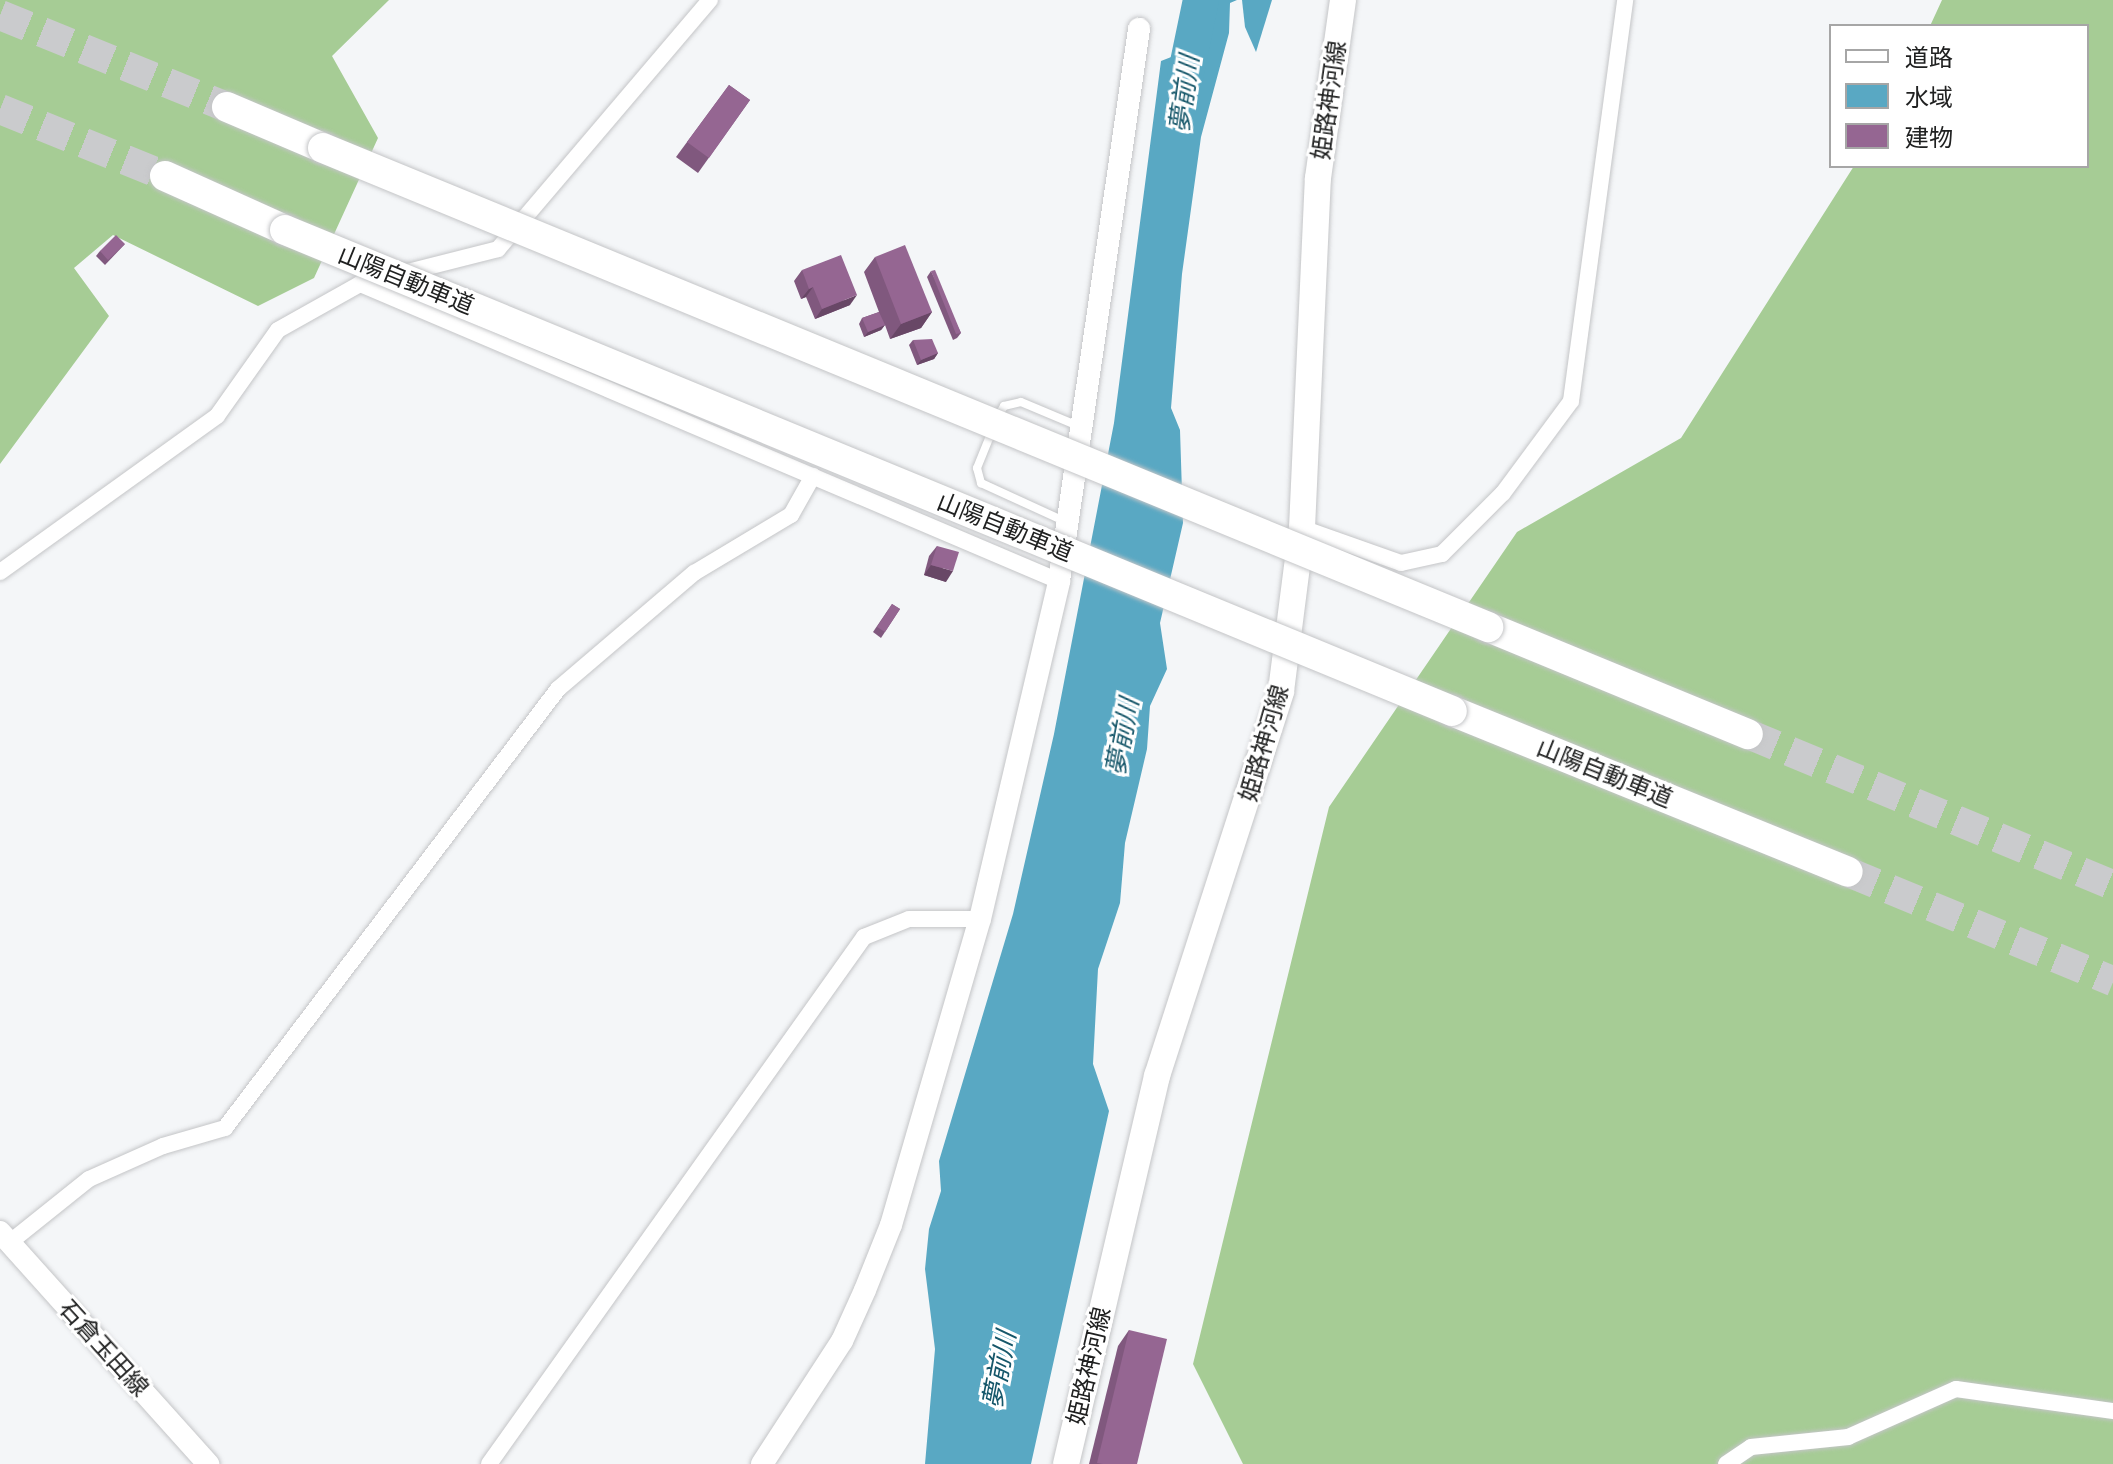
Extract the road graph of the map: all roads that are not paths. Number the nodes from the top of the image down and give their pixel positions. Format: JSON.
{"nodes":[{"id":1,"x":710,"y":0,"type":"edge"},
{"id":2,"x":1343,"y":0,"type":"edge"},
{"id":3,"x":1625,"y":0,"type":"edge"},
{"id":4,"x":1139,"y":29,"type":"dead end"},
{"id":5,"x":227,"y":107,"type":"tunnel mouth"},
{"id":6,"x":165,"y":176,"type":"tunnel mouth"},
{"id":7,"x":360,"y":284,"type":"junction"},
{"id":8,"x":1082,"y":427,"type":"junction"},
{"id":9,"x":813,"y":476,"type":"junction"},
{"id":10,"x":1067,"y":522,"type":"junction"},
{"id":11,"x":1302,"y":528,"type":"junction"},
{"id":12,"x":0,"y":572,"type":"edge"},
{"id":13,"x":1059,"y":581,"type":"junction"},
{"id":14,"x":1748,"y":734,"type":"tunnel mouth"},
{"id":15,"x":1848,"y":872,"type":"tunnel mouth"},
{"id":16,"x":980,"y":919,"type":"junction"},
{"id":17,"x":5,"y":1238,"type":"edge"},
{"id":18,"x":2113,"y":1411,"type":"edge"},
{"id":19,"x":208,"y":1464,"type":"edge"},
{"id":20,"x":489,"y":1464,"type":"edge"},
{"id":21,"x":762,"y":1464,"type":"edge"},
{"id":22,"x":1066,"y":1464,"type":"edge"},
{"id":23,"x":1726,"y":1464,"type":"edge"}],
"edges":[{"from":1,"to":7,"type":"street"},
{"from":2,"to":11,"type":"main road","name":"姫路神河線"},
{"from":3,"to":11,"type":"street"},
{"from":4,"to":8,"type":"street"},
{"from":5,"to":14,"type":"highway","bridge":true},
{"from":6,"to":15,"type":"highway","name":"山陽自動車道","bridge":true},
{"from":7,"to":9,"type":"street"},
{"from":7,"to":12,"type":"street"},
{"from":8,"to":10,"type":"street"},
{"from":8,"to":10,"type":"lane"},
{"from":9,"to":13,"type":"street"},
{"from":9,"to":17,"type":"street"},
{"from":10,"to":13,"type":"street"},
{"from":11,"to":22,"type":"main road","name":"姫路神河線"},
{"from":13,"to":16,"type":"street"},
{"from":16,"to":20,"type":"street"},
{"from":16,"to":21,"type":"street"},
{"from":17,"to":19,"type":"street","name":"石倉玉田線"},
{"from":18,"to":23,"type":"street"}]}
